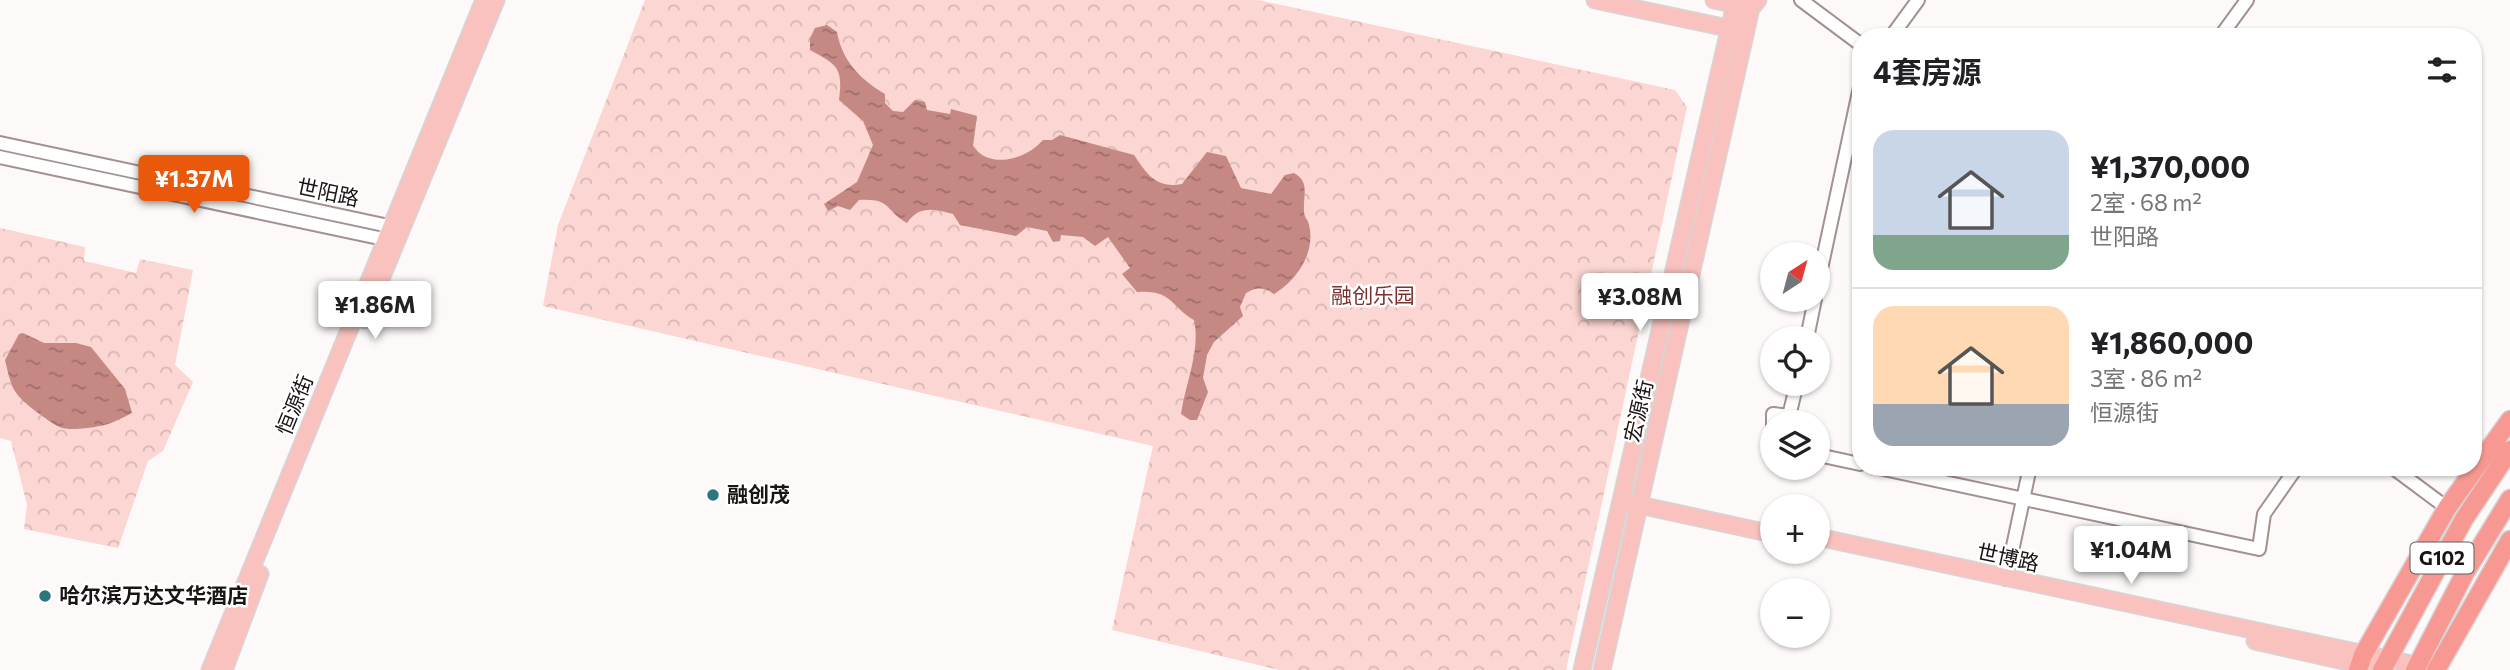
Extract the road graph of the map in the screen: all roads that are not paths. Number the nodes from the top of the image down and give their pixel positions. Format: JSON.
{"nodes":[{"id":1,"x":484,"y":0,"type":"edge"},
{"id":2,"x":496,"y":0,"type":"edge"},
{"id":3,"x":1595,"y":0,"type":"edge"},
{"id":4,"x":1714,"y":0,"type":"edge"},
{"id":5,"x":1801,"y":0,"type":"edge"},
{"id":6,"x":1918,"y":0,"type":"edge"},
{"id":7,"x":2247,"y":0,"type":"edge"},
{"id":8,"x":1744,"y":3,"type":"edge"},
{"id":9,"x":1728,"y":28,"type":"junction"},
{"id":10,"x":1898,"y":28,"type":"edge"},
{"id":11,"x":2227,"y":28,"type":"edge"},
{"id":12,"x":1745,"y":32,"type":"junction"},
{"id":13,"x":1852,"y":38,"type":"edge"},
{"id":14,"x":1852,"y":124,"type":"edge"},
{"id":15,"x":0,"y":143,"type":"edge"},
{"id":16,"x":0,"y":157,"type":"edge"},
{"id":17,"x":393,"y":234,"type":"junction"},
{"id":18,"x":1827,"y":242,"type":"edge"},
{"id":19,"x":2510,"y":419,"type":"edge"},
{"id":20,"x":2510,"y":450,"type":"edge"},
{"id":21,"x":1830,"y":458,"type":"edge"},
{"id":22,"x":2482,"y":459,"type":"edge"},
{"id":23,"x":1852,"y":462,"type":"edge"},
{"id":24,"x":1915,"y":476,"type":"edge"},
{"id":25,"x":2028,"y":476,"type":"edge"},
{"id":26,"x":2291,"y":476,"type":"edge"},
{"id":27,"x":2404,"y":476,"type":"edge"},
{"id":28,"x":2470,"y":476,"type":"edge"},
{"id":29,"x":1621,"y":496,"type":"junction"},
{"id":30,"x":2510,"y":499,"type":"edge"},
{"id":31,"x":1641,"y":500,"type":"junction"},
{"id":32,"x":2024,"y":500,"type":"junction"},
{"id":33,"x":2447,"y":508,"type":"junction"},
{"id":34,"x":1760,"y":523,"type":"edge"},
{"id":35,"x":1760,"y":531,"type":"edge"},
{"id":36,"x":1830,"y":540,"type":"edge"},
{"id":37,"x":2510,"y":540,"type":"edge"},
{"id":38,"x":1830,"y":547,"type":"edge"},
{"id":39,"x":2006,"y":579,"type":"junction"},
{"id":40,"x":2361,"y":663,"type":"edge"},
{"id":41,"x":2384,"y":667,"type":"edge"},
{"id":42,"x":2416,"y":668,"type":"edge"},
{"id":43,"x":210,"y":670,"type":"edge"},
{"id":44,"x":224,"y":670,"type":"edge"},
{"id":45,"x":1582,"y":670,"type":"edge"},
{"id":46,"x":1602,"y":670,"type":"edge"},
{"id":47,"x":2436,"y":670,"type":"edge"}],
"edges":[{"from":1,"to":17,"type":"main road","name":"恒源街"},
{"from":2,"to":17,"type":"main road","name":"恒源街"},
{"from":3,"to":9,"type":"main road"},
{"from":4,"to":8,"type":"main road"},
{"from":5,"to":13,"type":"street"},
{"from":6,"to":10,"type":"street"},
{"from":7,"to":11,"type":"street"},
{"from":8,"to":9,"type":"main road","name":"宏源街"},
{"from":8,"to":12,"type":"main road","name":"宏源街"},
{"from":9,"to":12,"type":"main road"},
{"from":9,"to":29,"type":"main road","name":"宏源街"},
{"from":12,"to":31,"type":"main road","name":"宏源街"},
{"from":14,"to":18,"type":"street"},
{"from":15,"to":17,"type":"street","name":"世阳路"},
{"from":16,"to":17,"type":"street","name":"世阳路"},
{"from":17,"to":43,"type":"main road","name":"恒源街"},
{"from":17,"to":44,"type":"main road","name":"恒源街"},
{"from":19,"to":22,"type":"highway"},
{"from":20,"to":41,"type":"highway","number":"G102"},
{"from":21,"to":23,"type":"street"},
{"from":24,"to":32,"type":"street"},
{"from":25,"to":32,"type":"street"},
{"from":26,"to":32,"type":"street"},
{"from":27,"to":33,"type":"street"},
{"from":28,"to":33,"type":"highway"},
{"from":29,"to":31,"type":"main road"},
{"from":29,"to":45,"type":"main road","name":"宏源街"},
{"from":30,"to":42,"type":"highway","number":"G102"},
{"from":31,"to":34,"type":"main road"},
{"from":31,"to":35,"type":"main road"},
{"from":31,"to":46,"type":"main road","name":"宏源街"},
{"from":32,"to":39,"type":"street"},
{"from":33,"to":40,"type":"highway"},
{"from":36,"to":39,"type":"main road","name":"世博路"},
{"from":37,"to":47,"type":"highway"},
{"from":38,"to":40,"type":"main road","name":"世博路"},
{"from":39,"to":40,"type":"main road","name":"世博路"},
{"from":40,"to":41,"type":"main road","name":"世博路"},
{"from":41,"to":42,"type":"main road","name":"世博路"},
{"from":42,"to":47,"type":"main road","name":"世博路"}]}
